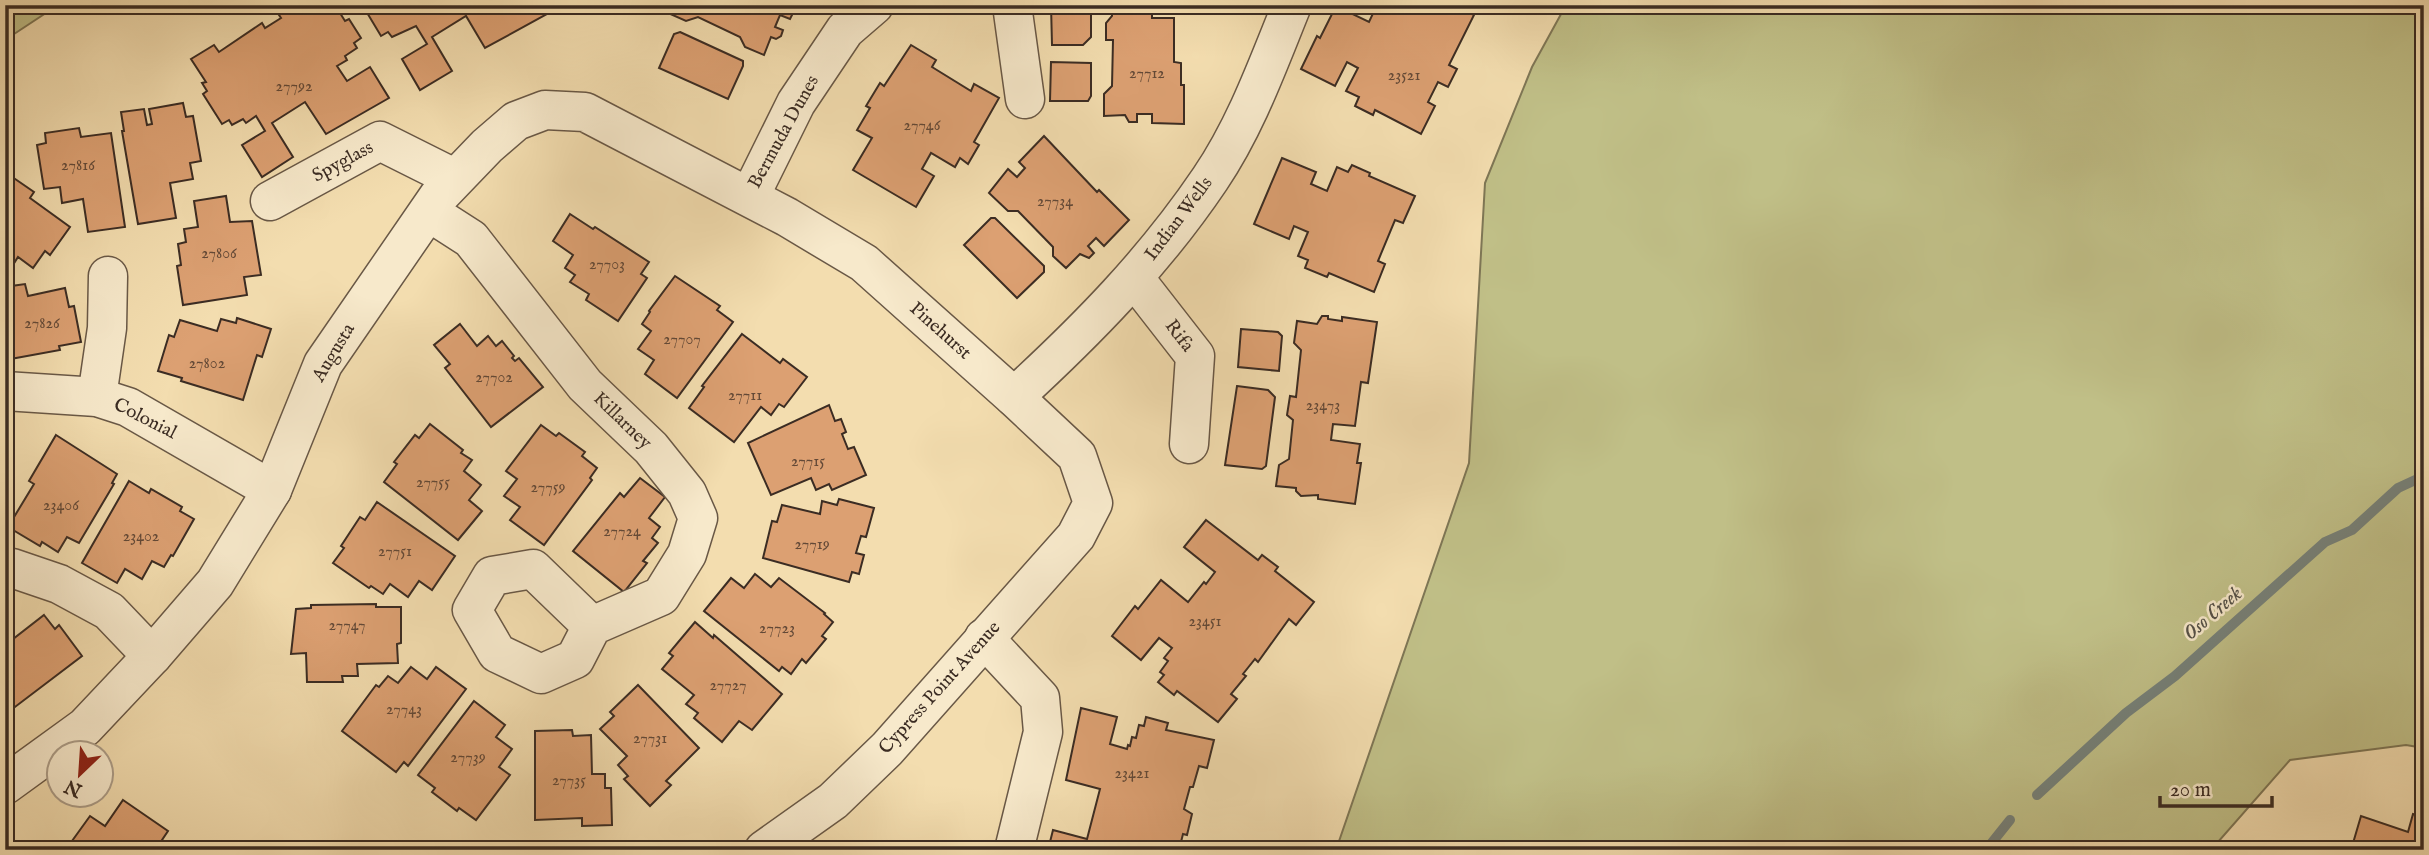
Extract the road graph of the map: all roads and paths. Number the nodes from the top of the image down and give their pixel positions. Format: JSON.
{"nodes":[{"id":1,"x":874,"y":5,"type":"edge"},
{"id":2,"x":1012,"y":5,"type":"edge"},
{"id":3,"x":1292,"y":5,"type":"edge"},
{"id":4,"x":1025,"y":99,"type":"dead end"},
{"id":5,"x":454,"y":178,"type":"junction"},
{"id":6,"x":750,"y":196,"type":"junction"},
{"id":7,"x":270,"y":201,"type":"dead end"},
{"id":8,"x":429,"y":212,"type":"junction"},
{"id":9,"x":108,"y":276,"type":"dead end"},
{"id":10,"x":1135,"y":279,"type":"junction"},
{"id":11,"x":5,"y":391,"type":"edge"},
{"id":12,"x":97,"y":397,"type":"junction"},
{"id":13,"x":1014,"y":397,"type":"junction"},
{"id":14,"x":1189,"y":444,"type":"dead end"},
{"id":15,"x":272,"y":490,"type":"junction"},
{"id":16,"x":1093,"y":503,"type":"joint"},
{"id":17,"x":5,"y":570,"type":"edge"},
{"id":18,"x":592,"y":626,"type":"dead end"},
{"id":19,"x":984,"y":638,"type":"junction"},
{"id":20,"x":152,"y":656,"type":"junction"},
{"id":21,"x":5,"y":785,"type":"edge"},
{"id":22,"x":764,"y":850,"type":"edge"},
{"id":23,"x":1014,"y":850,"type":"edge"}],
"edges":[{"from":1,"to":6,"type":"street","name":"Bermuda Dunes"},
{"from":2,"to":4,"type":"street"},
{"from":3,"to":10,"type":"street","name":"Indian Wells"},
{"from":5,"to":6,"type":"street","name":"Augusta"},
{"from":5,"to":7,"type":"street","name":"Spyglass"},
{"from":5,"to":8,"type":"street","name":"Augusta"},
{"from":6,"to":13,"type":"street","name":"Pinehurst"},
{"from":8,"to":15,"type":"street","name":"Augusta"},
{"from":8,"to":18,"type":"street","name":"Killarney"},
{"from":9,"to":12,"type":"street"},
{"from":10,"to":13,"type":"street","name":"Indian Wells"},
{"from":10,"to":14,"type":"street","name":"Rifa"},
{"from":11,"to":12,"type":"street","name":"Colonial"},
{"from":12,"to":15,"type":"street","name":"Colonial"},
{"from":13,"to":16,"type":"street","name":"Pinehurst"},
{"from":15,"to":20,"type":"street","name":"Augusta"},
{"from":16,"to":19,"type":"street","name":"Cypress Point Avenue"},
{"from":17,"to":20,"type":"street"},
{"from":19,"to":22,"type":"street","name":"Cypress Point Avenue"},
{"from":19,"to":23,"type":"street"},
{"from":20,"to":21,"type":"street","name":"Augusta"}]}
